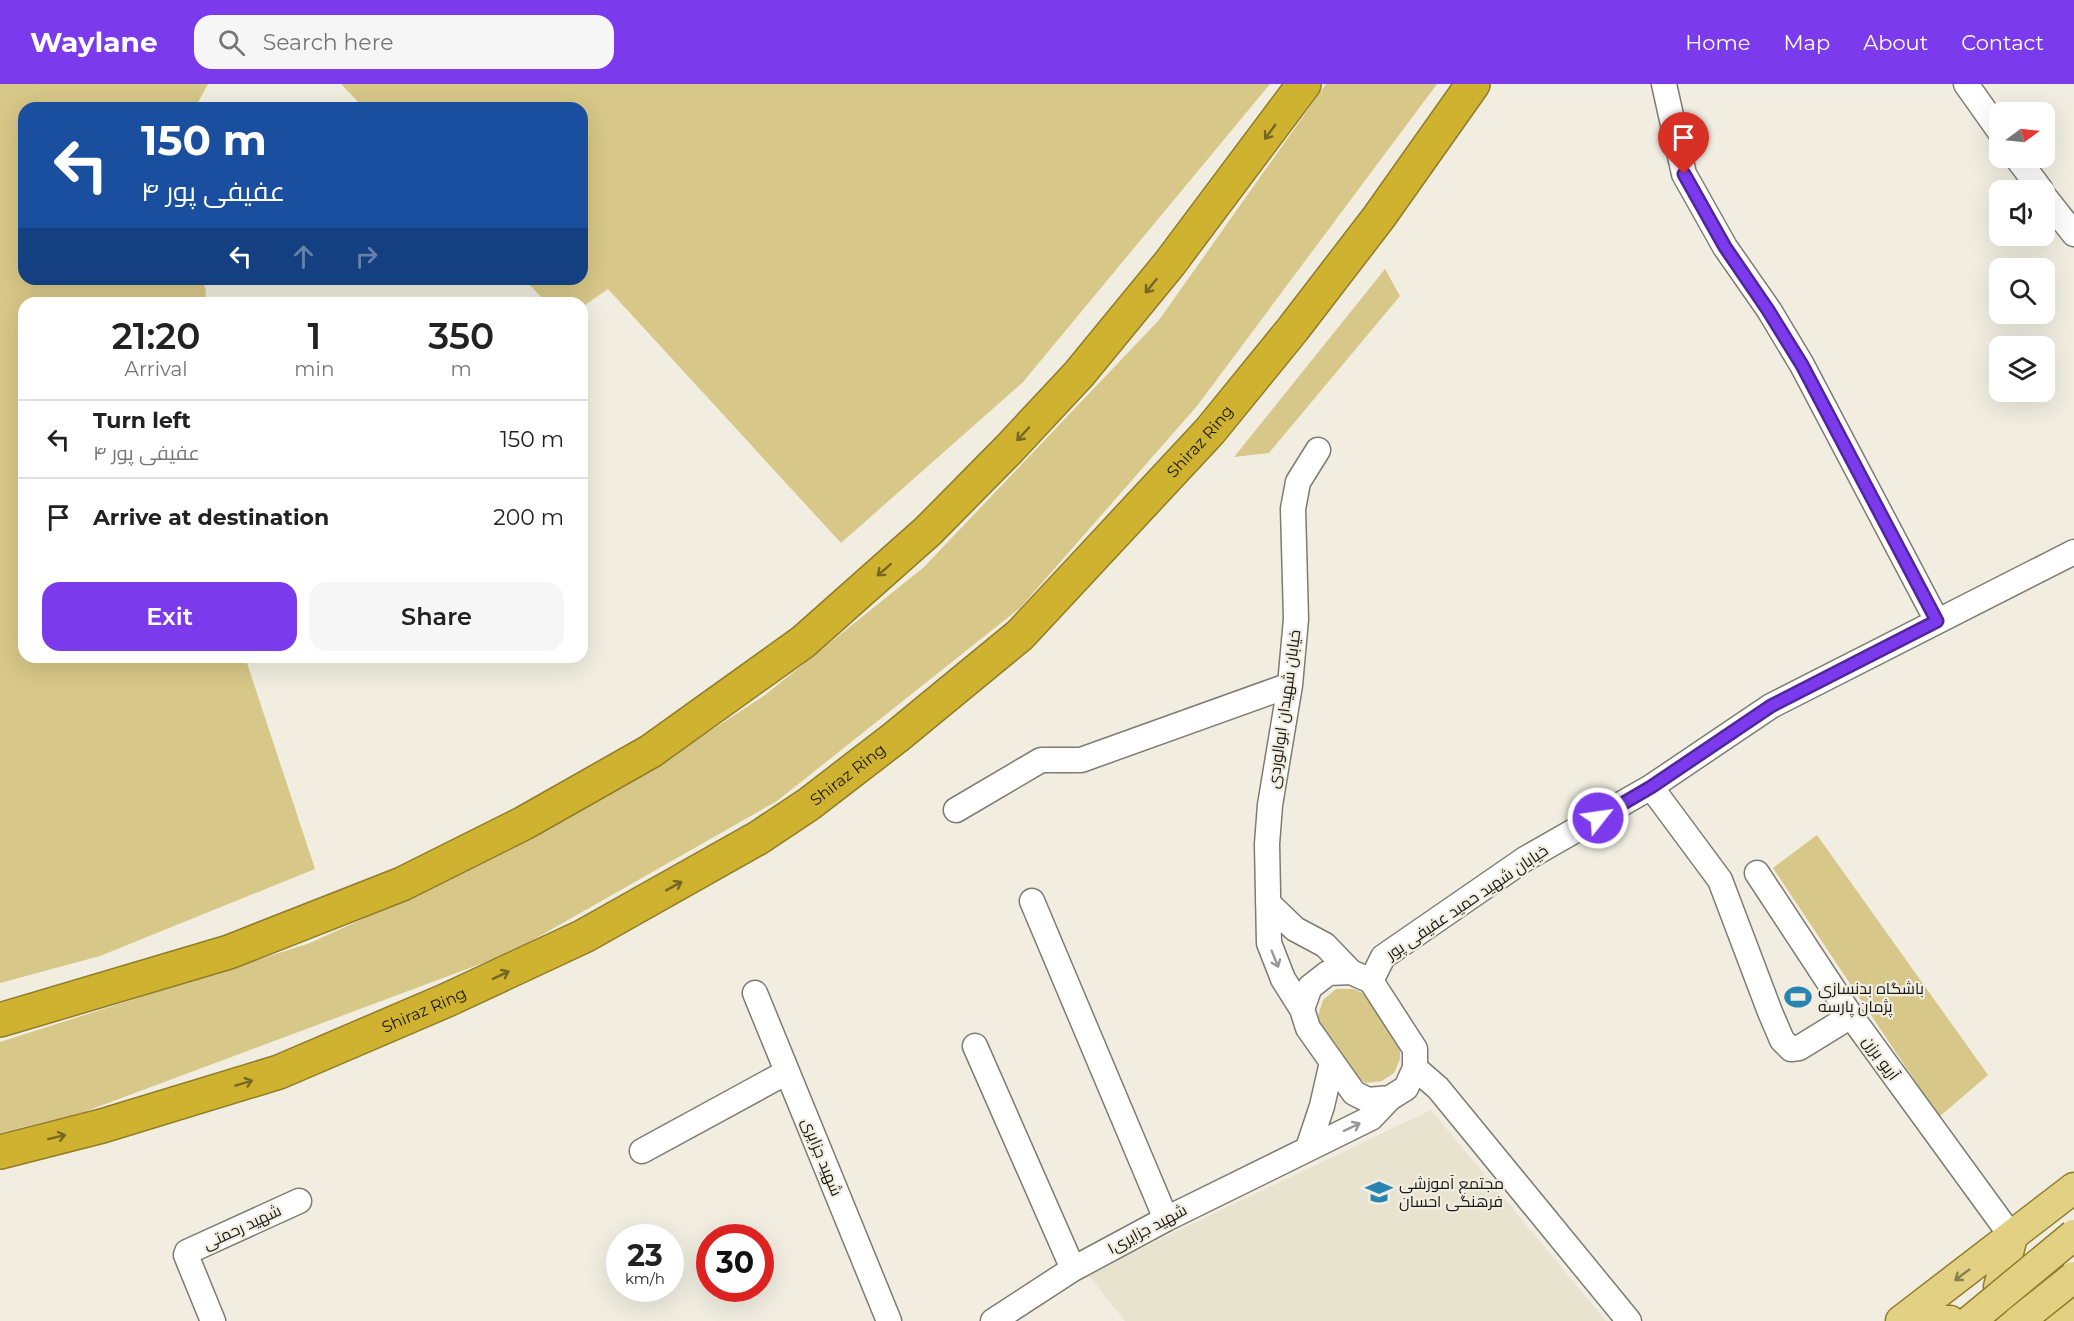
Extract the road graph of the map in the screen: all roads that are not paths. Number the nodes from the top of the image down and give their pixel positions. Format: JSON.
{"nodes":[{"id":1,"x":1304,"y":84,"type":"edge"},
{"id":2,"x":1473,"y":84,"type":"edge"},
{"id":3,"x":1664,"y":84,"type":"edge"},
{"id":4,"x":1966,"y":84,"type":"edge"},
{"id":5,"x":1989,"y":116,"type":"edge"},
{"id":6,"x":2055,"y":210,"type":"edge"},
{"id":7,"x":2074,"y":234,"type":"edge"},
{"id":8,"x":1318,"y":450,"type":"dead end"},
{"id":9,"x":2074,"y":552,"type":"edge"},
{"id":10,"x":1937,"y":621,"type":"junction"},
{"id":11,"x":1290,"y":685,"type":"junction"},
{"id":12,"x":1651,"y":787,"type":"junction"},
{"id":13,"x":956,"y":810,"type":"dead end"},
{"id":14,"x":1757,"y":873,"type":"dead end"},
{"id":15,"x":1032,"y":901,"type":"dead end"},
{"id":16,"x":1268,"y":903,"type":"junction"},
{"id":17,"x":1361,"y":977,"type":"junction"},
{"id":18,"x":754,"y":993,"type":"dead end"},
{"id":19,"x":1302,"y":1009,"type":"junction"},
{"id":20,"x":1851,"y":1016,"type":"junction"},
{"id":21,"x":0,"y":1020,"type":"edge"},
{"id":22,"x":975,"y":1046,"type":"dead end"},
{"id":23,"x":1332,"y":1062,"type":"junction"},
{"id":24,"x":1415,"y":1068,"type":"junction"},
{"id":25,"x":787,"y":1072,"type":"junction"},
{"id":26,"x":1390,"y":1098,"type":"junction"},
{"id":27,"x":1308,"y":1148,"type":"junction"},
{"id":28,"x":642,"y":1151,"type":"dead end"},
{"id":29,"x":0,"y":1152,"type":"edge"},
{"id":30,"x":2074,"y":1188,"type":"edge"},
{"id":31,"x":299,"y":1201,"type":"dead end"},
{"id":32,"x":1166,"y":1219,"type":"junction"},
{"id":33,"x":2074,"y":1235,"type":"edge"},
{"id":34,"x":2012,"y":1237,"type":"junction"},
{"id":35,"x":1073,"y":1269,"type":"junction"},
{"id":36,"x":2074,"y":1277,"type":"edge"},
{"id":37,"x":1031,"y":1311,"type":"edge"},
{"id":38,"x":2074,"y":1311,"type":"edge"},
{"id":39,"x":213,"y":1321,"type":"edge"},
{"id":40,"x":890,"y":1321,"type":"edge"},
{"id":41,"x":993,"y":1321,"type":"edge"},
{"id":42,"x":1629,"y":1321,"type":"edge"},
{"id":43,"x":1901,"y":1321,"type":"edge"},
{"id":44,"x":1939,"y":1321,"type":"edge"},
{"id":45,"x":1950,"y":1321,"type":"edge"},
{"id":46,"x":1970,"y":1321,"type":"edge"},
{"id":47,"x":2019,"y":1321,"type":"edge"}],
"edges":[{"from":1,"to":21,"type":"highway","one_way":true},
{"from":29,"to":2,"type":"highway","name":"Shiraz Ring","one_way":true},
{"from":3,"to":10,"type":"street"},
{"from":4,"to":5,"type":"street"},
{"from":6,"to":7,"type":"street"},
{"from":8,"to":11,"type":"street","name":"خیابان شهیدان ابوالوردی"},
{"from":9,"to":10,"type":"street","name":"خیابان شهید حمید عفیفی پور"},
{"from":10,"to":12,"type":"street","name":"خیابان شهید حمید عفیفی پور"},
{"from":11,"to":13,"type":"street"},
{"from":11,"to":16,"type":"street","name":"خیابان شهیدان ابوالوردی"},
{"from":12,"to":17,"type":"street","name":"خیابان شهید حمید عفیفی پور"},
{"from":12,"to":20,"type":"street"},
{"from":14,"to":20,"type":"street","name":"آریو برزن"},
{"from":15,"to":32,"type":"street"},
{"from":16,"to":17,"type":"street"},
{"from":16,"to":19,"type":"street","name":"خیابان شهیدان ابوالوردی","one_way":true},
{"from":17,"to":19,"type":"street"},
{"from":17,"to":24,"type":"street"},
{"from":18,"to":25,"type":"street","name":"شهید جزایری"},
{"from":19,"to":23,"type":"street","name":"خیابان شهیدان ابوالوردی"},
{"from":20,"to":34,"type":"street","name":"آریو برزن"},
{"from":22,"to":35,"type":"street"},
{"from":23,"to":26,"type":"street","name":"خیابان شهیدان ابوالوردی"},
{"from":23,"to":27,"type":"street"},
{"from":24,"to":26,"type":"street","name":"شهید جزایری۱"},
{"from":24,"to":42,"type":"street"},
{"from":25,"to":28,"type":"street"},
{"from":25,"to":40,"type":"street","name":"شهید جزایری"},
{"from":27,"to":26,"type":"street","name":"شهید جزایری۱","one_way":true},
{"from":27,"to":32,"type":"street","name":"شهید جزایری۱"},
{"from":30,"to":34,"type":"main road"},
{"from":31,"to":39,"type":"street","name":"شهید رحمتی"},
{"from":32,"to":35,"type":"street","name":"شهید جزایری۱"},
{"from":33,"to":46,"type":"main road","bridge":true},
{"from":34,"to":38,"type":"main road"},
{"from":34,"to":43,"type":"main road","one_way":true},
{"from":35,"to":37,"type":"street","name":"شهید جزایری۱"},
{"from":36,"to":47,"type":"main road","bridge":true},
{"from":37,"to":41,"type":"street","name":"شهید جزایری۱"},
{"from":44,"to":45,"type":"main road"}]}
